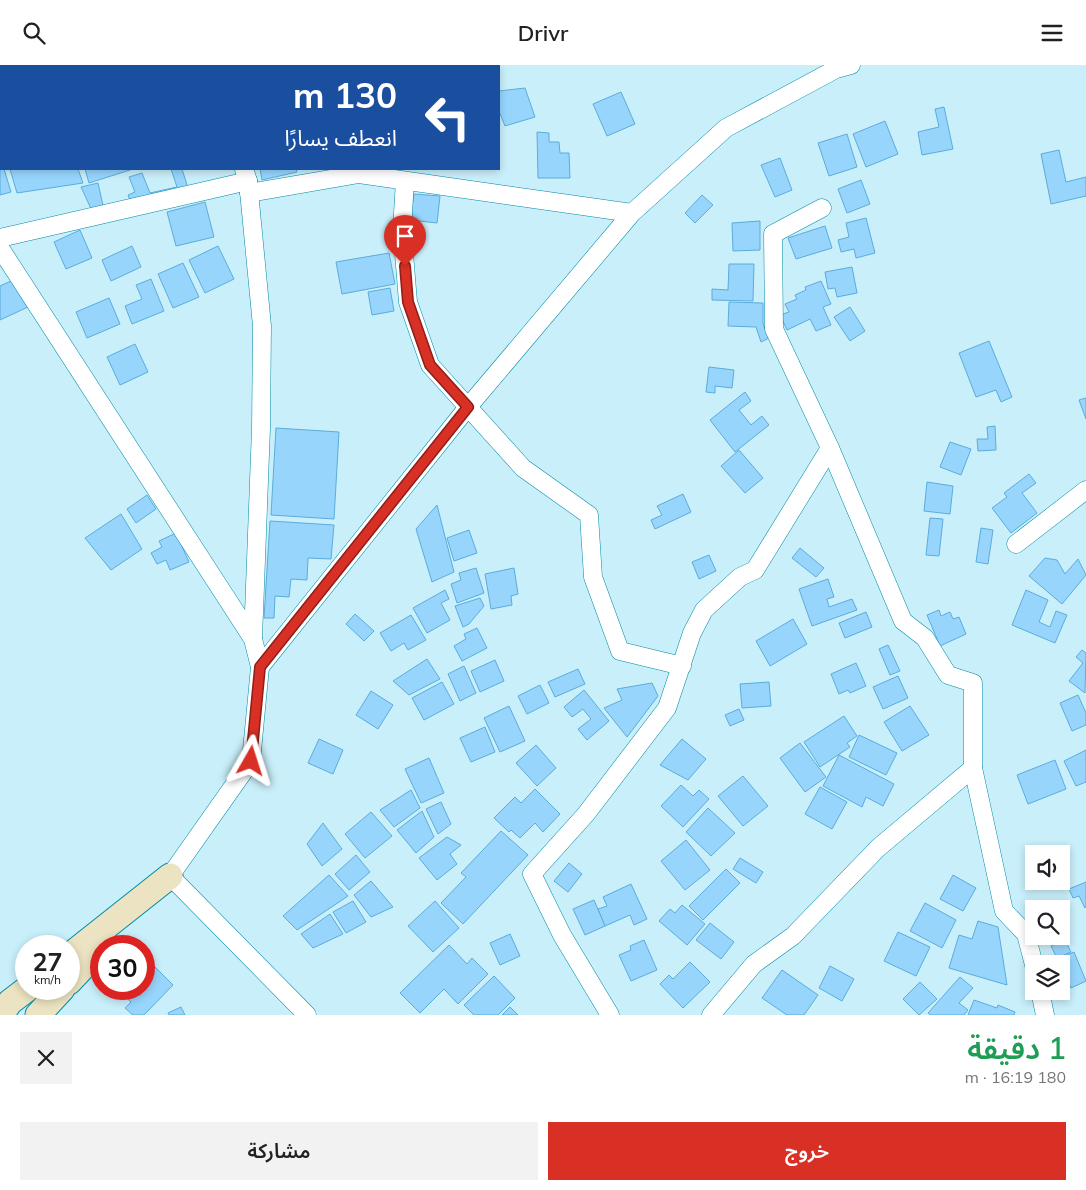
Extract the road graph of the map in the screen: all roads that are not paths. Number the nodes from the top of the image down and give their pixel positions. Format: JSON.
{"nodes":[{"id":1,"x":851,"y":65,"type":"edge"},
{"id":2,"x":247,"y":181,"type":"edge"},
{"id":3,"x":405,"y":181,"type":"junction"},
{"id":4,"x":822,"y":208,"type":"dead end"},
{"id":5,"x":632,"y":213,"type":"junction"},
{"id":6,"x":0,"y":238,"type":"edge"},
{"id":7,"x":0,"y":248,"type":"edge"},
{"id":8,"x":468,"y":407,"type":"junction"},
{"id":9,"x":830,"y":448,"type":"junction"},
{"id":10,"x":1086,"y":490,"type":"edge"},
{"id":11,"x":1016,"y":544,"type":"dead end"},
{"id":12,"x":253,"y":639,"type":"junction"},
{"id":13,"x":682,"y":666,"type":"junction"},
{"id":14,"x":260,"y":667,"type":"junction"},
{"id":15,"x":973,"y":768,"type":"junction"},
{"id":16,"x":170,"y":876,"type":"junction"},
{"id":17,"x":113,"y":935,"type":"edge"},
{"id":18,"x":80,"y":947,"type":"edge"},
{"id":19,"x":1031,"y":955,"type":"edge"},
{"id":20,"x":90,"y":960,"type":"edge"},
{"id":21,"x":80,"y":970,"type":"edge"},
{"id":22,"x":15,"y":998,"type":"edge"},
{"id":23,"x":52,"y":1000,"type":"edge"},
{"id":24,"x":1042,"y":1000,"type":"edge"},
{"id":25,"x":1,"y":1015,"type":"edge"},
{"id":26,"x":38,"y":1015,"type":"edge"},
{"id":27,"x":307,"y":1015,"type":"edge"},
{"id":28,"x":610,"y":1015,"type":"edge"},
{"id":29,"x":711,"y":1015,"type":"edge"},
{"id":30,"x":1045,"y":1015,"type":"edge"}],
"edges":[{"from":1,"to":5,"type":"street"},
{"from":2,"to":3,"type":"street"},
{"from":2,"to":6,"type":"street"},
{"from":2,"to":12,"type":"street"},
{"from":3,"to":5,"type":"street"},
{"from":3,"to":8,"type":"street"},
{"from":4,"to":9,"type":"street"},
{"from":5,"to":8,"type":"street"},
{"from":7,"to":12,"type":"street"},
{"from":8,"to":13,"type":"street"},
{"from":8,"to":14,"type":"street"},
{"from":9,"to":13,"type":"street"},
{"from":9,"to":15,"type":"street"},
{"from":10,"to":11,"type":"street"},
{"from":12,"to":14,"type":"street"},
{"from":13,"to":28,"type":"street"},
{"from":14,"to":16,"type":"street"},
{"from":15,"to":19,"type":"street"},
{"from":15,"to":29,"type":"street"},
{"from":16,"to":17,"type":"main road"},
{"from":16,"to":18,"type":"main road"},
{"from":16,"to":27,"type":"street"},
{"from":20,"to":21,"type":"main road"},
{"from":22,"to":25,"type":"main road"},
{"from":23,"to":26,"type":"main road"},
{"from":24,"to":30,"type":"street"}]}
